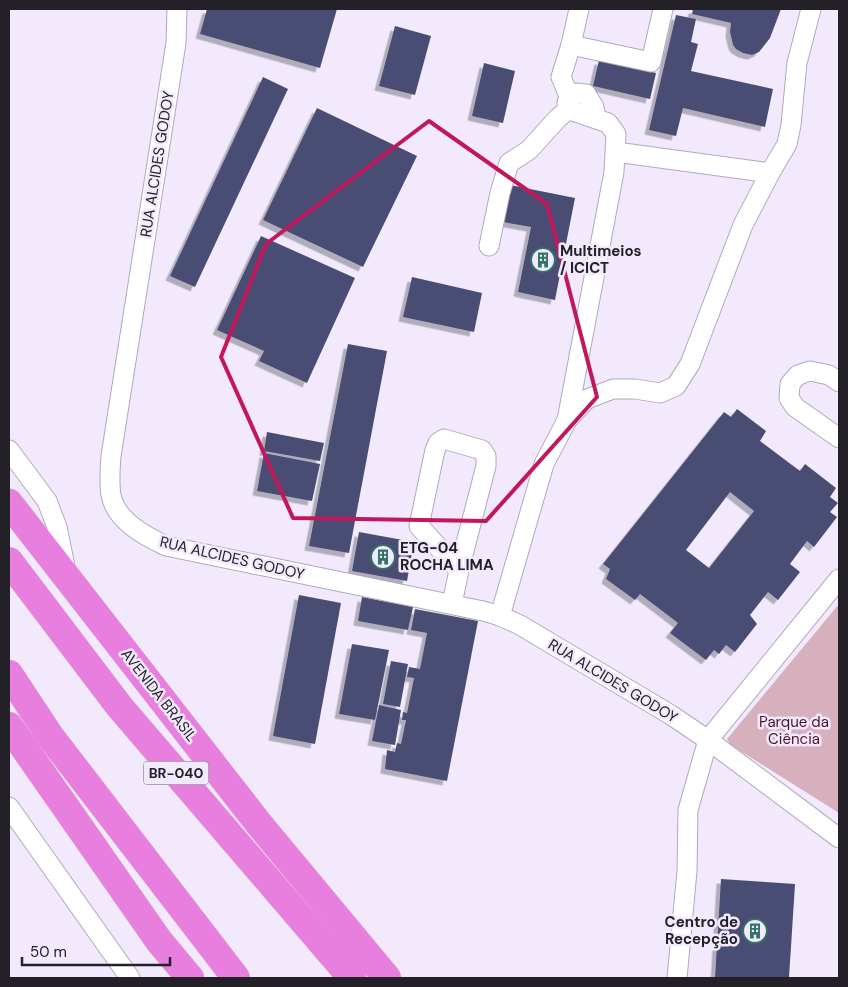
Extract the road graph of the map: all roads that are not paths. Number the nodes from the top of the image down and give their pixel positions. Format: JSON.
{"nodes":[{"id":1,"x":177,"y":9,"type":"edge"},
{"id":2,"x":579,"y":9,"type":"edge"},
{"id":3,"x":663,"y":9,"type":"edge"},
{"id":4,"x":811,"y":9,"type":"edge"},
{"id":5,"x":571,"y":45,"type":"junction"},
{"id":6,"x":570,"y":102,"type":"junction"},
{"id":7,"x":616,"y":152,"type":"junction"},
{"id":8,"x":770,"y":173,"type":"junction"},
{"id":9,"x":489,"y":246,"type":"dead end"},
{"id":10,"x":836,"y":372,"type":"edge"},
{"id":11,"x":567,"y":420,"type":"junction"},
{"id":12,"x":839,"y":438,"type":"edge"},
{"id":13,"x":9,"y":450,"type":"edge"},
{"id":14,"x":9,"y":503,"type":"edge"},
{"id":15,"x":9,"y":561,"type":"edge"},
{"id":16,"x":459,"y":570,"type":"junction"},
{"id":17,"x":67,"y":577,"type":"junction"},
{"id":18,"x":839,"y":579,"type":"edge"},
{"id":19,"x":452,"y":604,"type":"junction"},
{"id":20,"x":500,"y":616,"type":"junction"},
{"id":21,"x":9,"y":674,"type":"edge"},
{"id":22,"x":9,"y":726,"type":"edge"},
{"id":23,"x":708,"y":740,"type":"junction"},
{"id":24,"x":9,"y":807,"type":"edge"},
{"id":25,"x":839,"y":838,"type":"edge"},
{"id":26,"x":130,"y":978,"type":"edge"},
{"id":27,"x":190,"y":978,"type":"edge"},
{"id":28,"x":236,"y":978,"type":"edge"},
{"id":29,"x":352,"y":978,"type":"edge"},
{"id":30,"x":387,"y":978,"type":"edge"},
{"id":31,"x":677,"y":978,"type":"edge"}],
"edges":[{"from":1,"to":19,"type":"street","name":"RUA ALCIDES GODOY"},
{"from":2,"to":5,"type":"street"},
{"from":3,"to":5,"type":"street"},
{"from":4,"to":8,"type":"street"},
{"from":5,"to":6,"type":"street"},
{"from":6,"to":7,"type":"street"},
{"from":6,"to":9,"type":"street"},
{"from":7,"to":8,"type":"street"},
{"from":7,"to":11,"type":"street"},
{"from":8,"to":11,"type":"street"},
{"from":10,"to":12,"type":"street"},
{"from":11,"to":20,"type":"street"},
{"from":13,"to":17,"type":"street"},
{"from":14,"to":17,"type":"highway","name":"AVENIDA BRASIL"},
{"from":15,"to":29,"type":"highway","number":"BR-040"},
{"from":16,"to":16,"type":"street"},
{"from":16,"to":19,"type":"street"},
{"from":17,"to":30,"type":"highway","name":"AVENIDA BRASIL"},
{"from":18,"to":23,"type":"street"},
{"from":19,"to":20,"type":"street","name":"RUA ALCIDES GODOY"},
{"from":20,"to":23,"type":"street","name":"RUA ALCIDES GODOY"},
{"from":21,"to":28,"type":"highway"},
{"from":22,"to":27,"type":"highway"},
{"from":23,"to":25,"type":"street","name":"RUA ALCIDES GODOY"},
{"from":23,"to":31,"type":"street"},
{"from":24,"to":26,"type":"street"}]}
